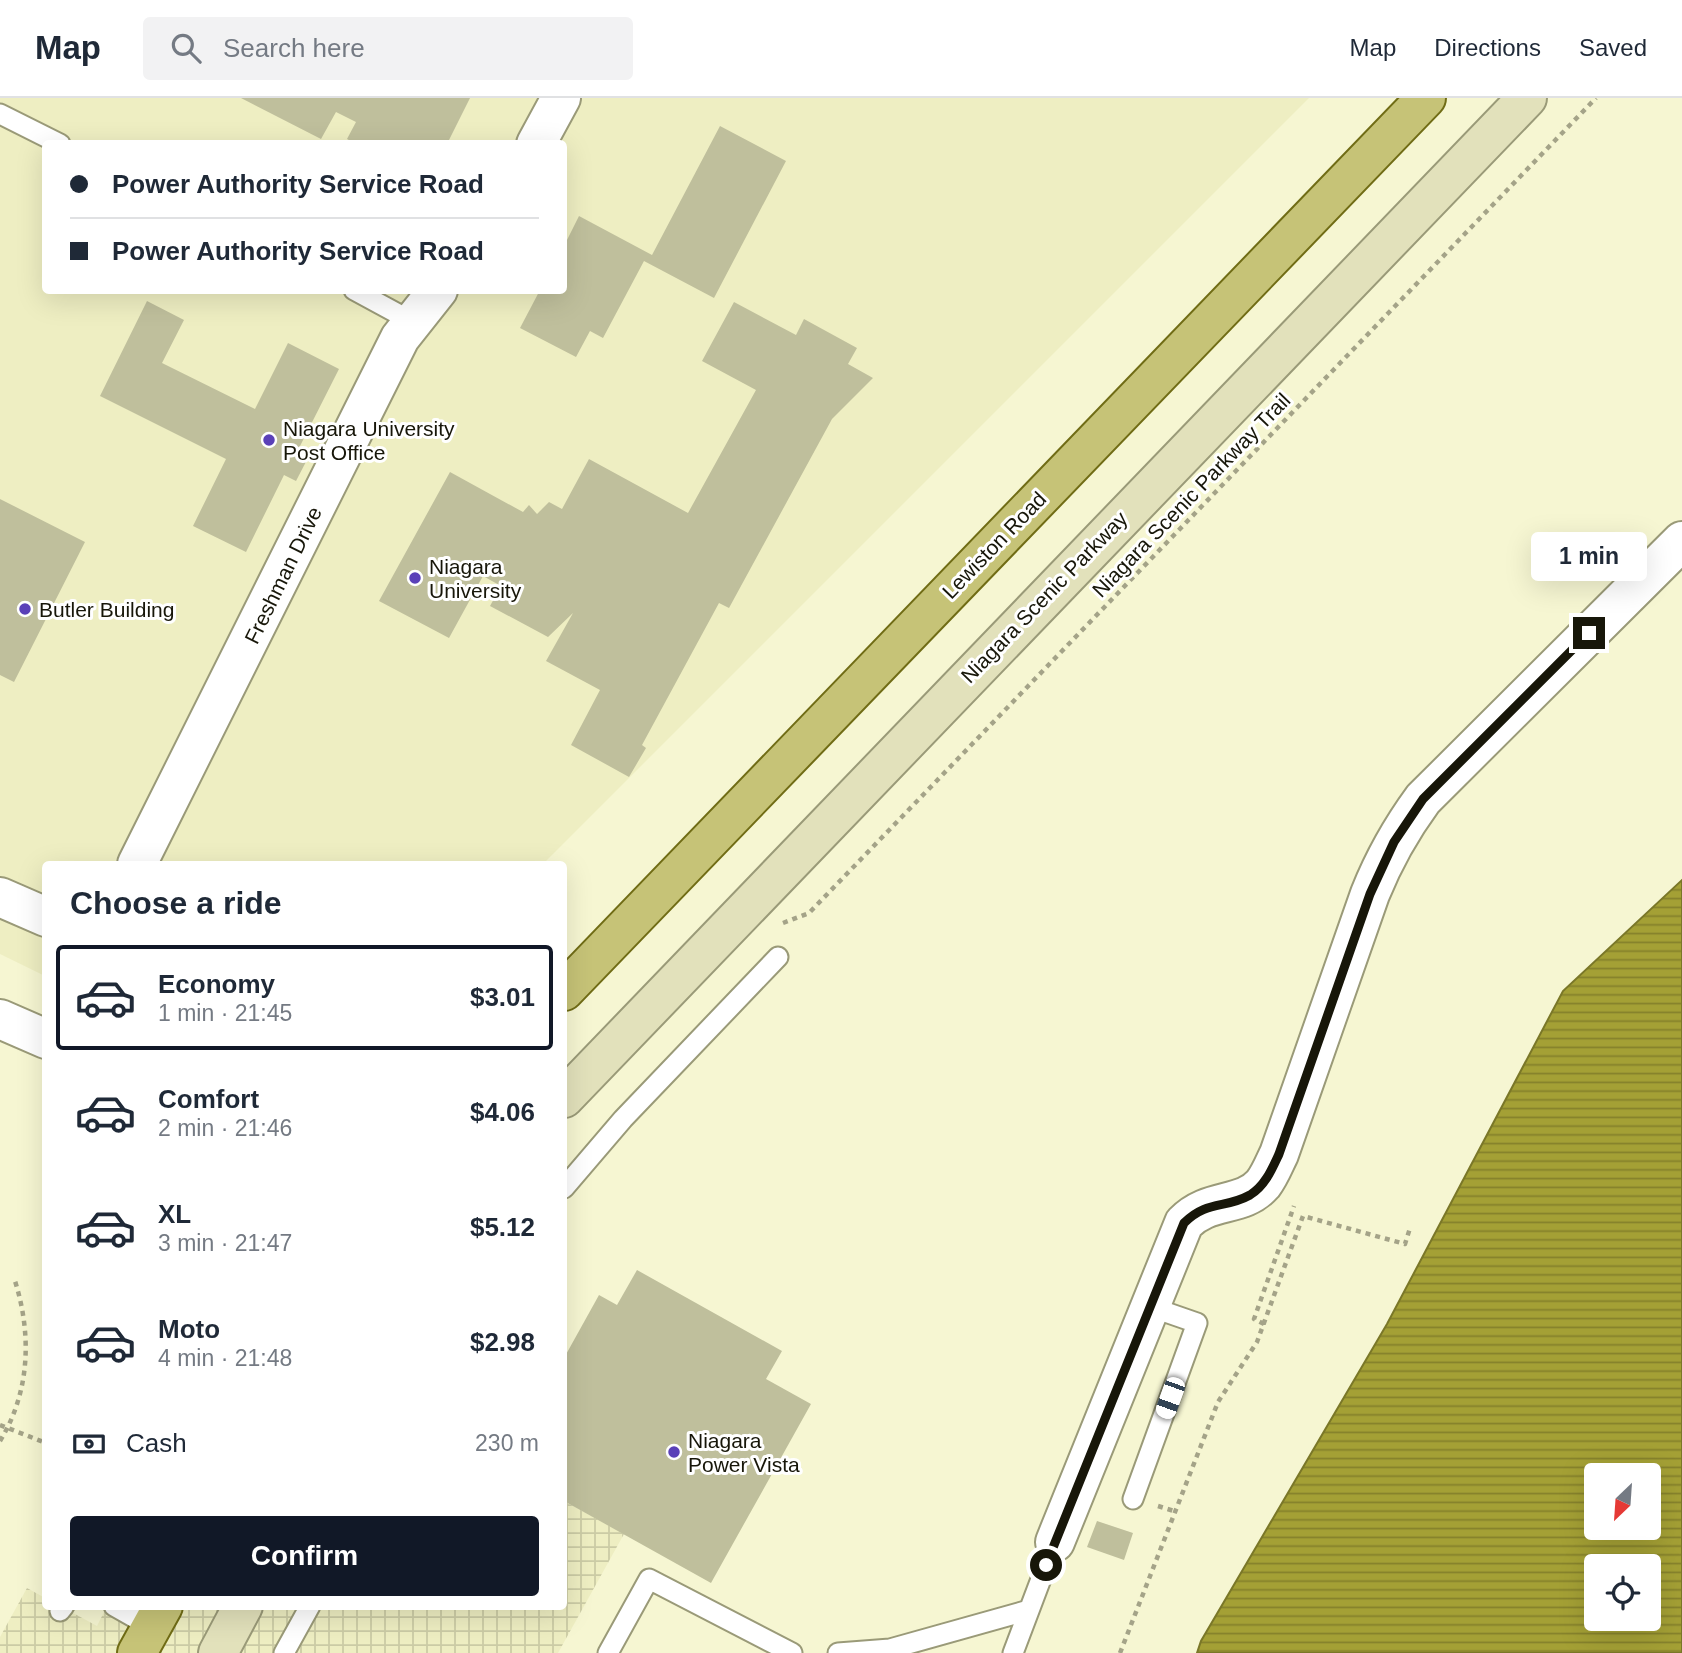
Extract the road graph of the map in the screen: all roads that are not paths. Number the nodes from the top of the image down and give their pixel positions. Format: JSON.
{"nodes":[{"id":1,"x":561,"y":98,"type":"edge"},
{"id":2,"x":1426,"y":98,"type":"edge"},
{"id":3,"x":1527,"y":98,"type":"edge"},
{"id":4,"x":0,"y":114,"type":"edge"},
{"id":5,"x":52,"y":140,"type":"edge"},
{"id":6,"x":538,"y":140,"type":"edge"},
{"id":7,"x":361,"y":294,"type":"edge"},
{"id":8,"x":435,"y":294,"type":"edge"},
{"id":9,"x":413,"y":322,"type":"junction"},
{"id":10,"x":1682,"y":541,"type":"edge"},
{"id":11,"x":138,"y":861,"type":"edge"},
{"id":12,"x":0,"y":897,"type":"edge"},
{"id":13,"x":42,"y":915,"type":"edge"},
{"id":14,"x":778,"y":957,"type":"dead end"},
{"id":15,"x":567,"y":988,"type":"edge"},
{"id":16,"x":0,"y":1019,"type":"edge"},
{"id":17,"x":42,"y":1037,"type":"edge"},
{"id":18,"x":567,"y":1095,"type":"edge"},
{"id":19,"x":567,"y":1184,"type":"edge"},
{"id":20,"x":1148,"y":1307,"type":"junction"},
{"id":21,"x":1133,"y":1499,"type":"dead end"},
{"id":22,"x":1055,"y":1542,"type":"joint"},
{"id":23,"x":120,"y":1610,"type":"edge"},
{"id":24,"x":241,"y":1610,"type":"edge"},
{"id":25,"x":308,"y":1610,"type":"edge"},
{"id":26,"x":1029,"y":1610,"type":"junction"},
{"id":27,"x":150,"y":1629,"type":"edge"},
{"id":28,"x":904,"y":1649,"type":"edge"},
{"id":29,"x":218,"y":1653,"type":"edge"},
{"id":30,"x":284,"y":1653,"type":"edge"},
{"id":31,"x":608,"y":1653,"type":"edge"},
{"id":32,"x":792,"y":1653,"type":"edge"},
{"id":33,"x":838,"y":1653,"type":"edge"},
{"id":34,"x":1013,"y":1653,"type":"edge"}],
"edges":[{"from":1,"to":6,"type":"street"},
{"from":2,"to":15,"type":"main road","name":"Lewiston Road"},
{"from":3,"to":18,"type":"main road","name":"Niagara Scenic Parkway"},
{"from":4,"to":5,"type":"lane"},
{"from":7,"to":9,"type":"lane"},
{"from":8,"to":9,"type":"street","name":"Freshman Drive"},
{"from":9,"to":11,"type":"street","name":"Freshman Drive"},
{"from":10,"to":20,"type":"street"},
{"from":12,"to":13,"type":"street"},
{"from":14,"to":19,"type":"lane"},
{"from":16,"to":17,"type":"street"},
{"from":20,"to":21,"type":"lane"},
{"from":20,"to":22,"type":"street"},
{"from":22,"to":26,"type":"lane"},
{"from":23,"to":27,"type":"lane"},
{"from":24,"to":29,"type":"main road"},
{"from":25,"to":30,"type":"lane"},
{"from":26,"to":28,"type":"lane"},
{"from":26,"to":34,"type":"lane"},
{"from":28,"to":33,"type":"lane"},
{"from":31,"to":32,"type":"lane"}]}
